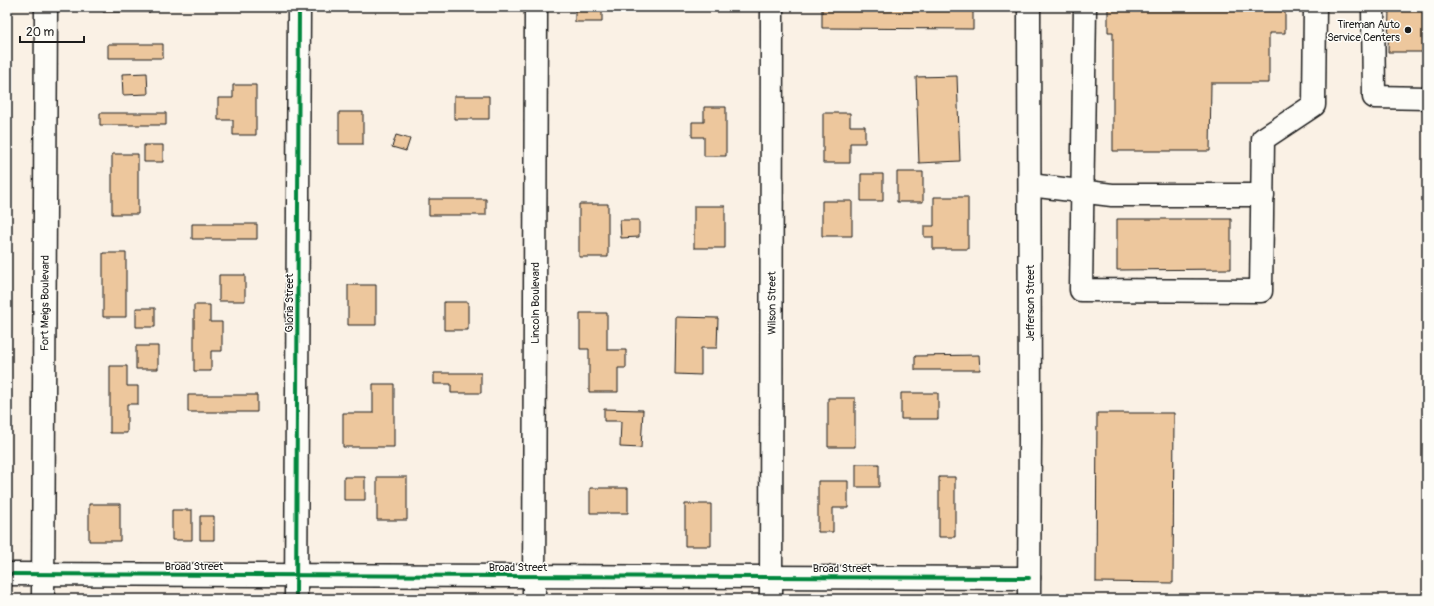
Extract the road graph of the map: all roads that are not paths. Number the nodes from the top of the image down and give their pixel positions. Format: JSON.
{"nodes":[{"id":1,"x":46,"y":7,"type":"edge"},
{"id":2,"x":299,"y":7,"type":"edge"},
{"id":3,"x":536,"y":7,"type":"edge"},
{"id":4,"x":772,"y":7,"type":"edge"},
{"id":5,"x":1029,"y":7,"type":"edge"},
{"id":6,"x":1086,"y":7,"type":"edge"},
{"id":7,"x":1315,"y":7,"type":"edge"},
{"id":8,"x":1373,"y":7,"type":"edge"},
{"id":9,"x":1427,"y":98,"type":"edge"},
{"id":10,"x":1030,"y":185,"type":"junction"},
{"id":11,"x":1083,"y":193,"type":"junction"},
{"id":12,"x":1263,"y":195,"type":"junction"},
{"id":13,"x":7,"y":574,"type":"edge"},
{"id":14,"x":43,"y":574,"type":"junction"},
{"id":15,"x":296,"y":576,"type":"junction"},
{"id":16,"x":534,"y":576,"type":"junction"},
{"id":17,"x":771,"y":576,"type":"junction"},
{"id":18,"x":1029,"y":589,"type":"edge"},
{"id":19,"x":43,"y":599,"type":"edge"},
{"id":20,"x":296,"y":599,"type":"edge"},
{"id":21,"x":534,"y":599,"type":"edge"},
{"id":22,"x":771,"y":599,"type":"edge"}],
"edges":[{"from":1,"to":14,"type":"street","name":"Fort Meigs Boulevard"},
{"from":2,"to":15,"type":"street","name":"Gloria Street"},
{"from":3,"to":16,"type":"street","name":"Lincoln Boulevard"},
{"from":4,"to":17,"type":"street","name":"Wilson Street"},
{"from":5,"to":10,"type":"street","name":"Jefferson Street"},
{"from":6,"to":11,"type":"street"},
{"from":7,"to":12,"type":"street"},
{"from":8,"to":9,"type":"street"},
{"from":10,"to":11,"type":"street"},
{"from":10,"to":18,"type":"street","name":"Jefferson Street"},
{"from":11,"to":12,"type":"street"},
{"from":11,"to":12,"type":"street"},
{"from":13,"to":14,"type":"street","name":"Broad Street"},
{"from":14,"to":15,"type":"street","name":"Broad Street"},
{"from":14,"to":19,"type":"street","name":"Fort Meigs Boulevard"},
{"from":15,"to":16,"type":"street","name":"Broad Street"},
{"from":15,"to":20,"type":"street","name":"Gloria Street"},
{"from":16,"to":17,"type":"street","name":"Broad Street"},
{"from":16,"to":21,"type":"street","name":"Lincoln Boulevard"},
{"from":17,"to":18,"type":"street","name":"Broad Street"},
{"from":17,"to":22,"type":"street","name":"Wilson Street"}]}
